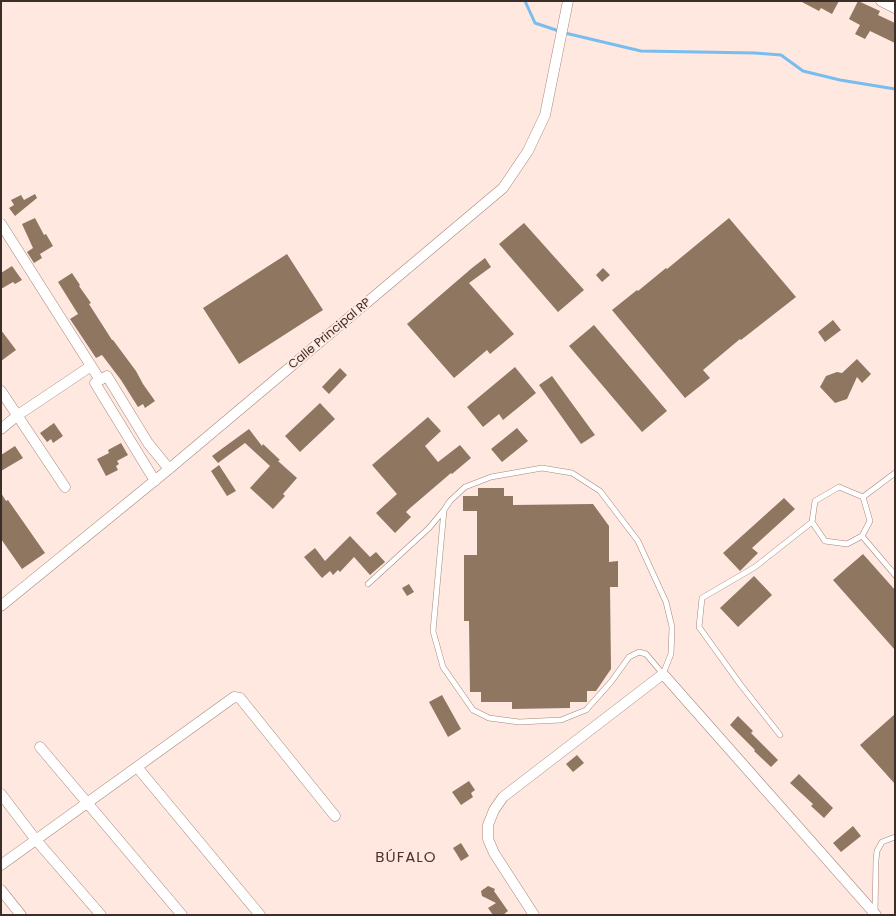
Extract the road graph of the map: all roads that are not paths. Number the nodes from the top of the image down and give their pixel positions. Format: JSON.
{"nodes":[{"id":1,"x":568,"y":1,"type":"edge"},
{"id":2,"x":881,"y":1,"type":"edge"},
{"id":3,"x":895,"y":8,"type":"edge"},
{"id":4,"x":1,"y":224,"type":"edge"},
{"id":5,"x":91,"y":366,"type":"junction"},
{"id":6,"x":100,"y":380,"type":"junction"},
{"id":7,"x":1,"y":390,"type":"edge"},
{"id":8,"x":18,"y":415,"type":"junction"},
{"id":9,"x":1,"y":429,"type":"edge"},
{"id":10,"x":169,"y":469,"type":"junction"},
{"id":11,"x":895,"y":472,"type":"edge"},
{"id":12,"x":155,"y":480,"type":"junction"},
{"id":13,"x":65,"y":487,"type":"dead end"},
{"id":14,"x":863,"y":497,"type":"junction"},
{"id":15,"x":444,"y":510,"type":"junction"},
{"id":16,"x":812,"y":522,"type":"junction"},
{"id":17,"x":862,"y":536,"type":"junction"},
{"id":18,"x":895,"y":575,"type":"edge"},
{"id":19,"x":368,"y":584,"type":"dead end"},
{"id":20,"x":1,"y":606,"type":"edge"},
{"id":21,"x":663,"y":674,"type":"junction"},
{"id":22,"x":780,"y":735,"type":"dead end"},
{"id":23,"x":40,"y":748,"type":"dead end"},
{"id":24,"x":138,"y":767,"type":"junction"},
{"id":25,"x":1,"y":794,"type":"edge"},
{"id":26,"x":87,"y":803,"type":"junction"},
{"id":27,"x":335,"y":816,"type":"dead end"},
{"id":28,"x":895,"y":837,"type":"edge"},
{"id":29,"x":36,"y":840,"type":"junction"},
{"id":30,"x":1,"y":865,"type":"edge"},
{"id":31,"x":1,"y":890,"type":"edge"},
{"id":32,"x":876,"y":914,"type":"edge"},
{"id":33,"x":21,"y":915,"type":"edge"},
{"id":34,"x":101,"y":915,"type":"edge"},
{"id":35,"x":182,"y":915,"type":"edge"},
{"id":36,"x":260,"y":915,"type":"edge"},
{"id":37,"x":534,"y":915,"type":"edge"}],
"edges":[{"from":1,"to":10,"type":"street","name":"Calle Principal RP"},
{"from":2,"to":3,"type":"street"},
{"from":4,"to":5,"type":"street"},
{"from":5,"to":6,"type":"street"},
{"from":5,"to":8,"type":"street"},
{"from":6,"to":10,"type":"street"},
{"from":6,"to":12,"type":"street"},
{"from":7,"to":8,"type":"street"},
{"from":8,"to":9,"type":"street"},
{"from":8,"to":13,"type":"street"},
{"from":10,"to":12,"type":"street","name":"Calle Principal RP"},
{"from":11,"to":14,"type":"lane"},
{"from":12,"to":20,"type":"street","name":"Calle Principal RP"},
{"from":14,"to":16,"type":"lane"},
{"from":14,"to":17,"type":"lane"},
{"from":15,"to":19,"type":"lane"},
{"from":15,"to":21,"type":"lane"},
{"from":15,"to":21,"type":"lane"},
{"from":16,"to":17,"type":"lane"},
{"from":16,"to":22,"type":"lane"},
{"from":17,"to":18,"type":"lane"},
{"from":21,"to":32,"type":"street"},
{"from":21,"to":37,"type":"street"},
{"from":23,"to":26,"type":"street"},
{"from":24,"to":26,"type":"street"},
{"from":24,"to":27,"type":"street"},
{"from":24,"to":36,"type":"street"},
{"from":25,"to":29,"type":"street"},
{"from":26,"to":29,"type":"street"},
{"from":26,"to":35,"type":"street"},
{"from":28,"to":32,"type":"lane"},
{"from":29,"to":30,"type":"street"},
{"from":29,"to":34,"type":"street"},
{"from":31,"to":33,"type":"street"}]}
